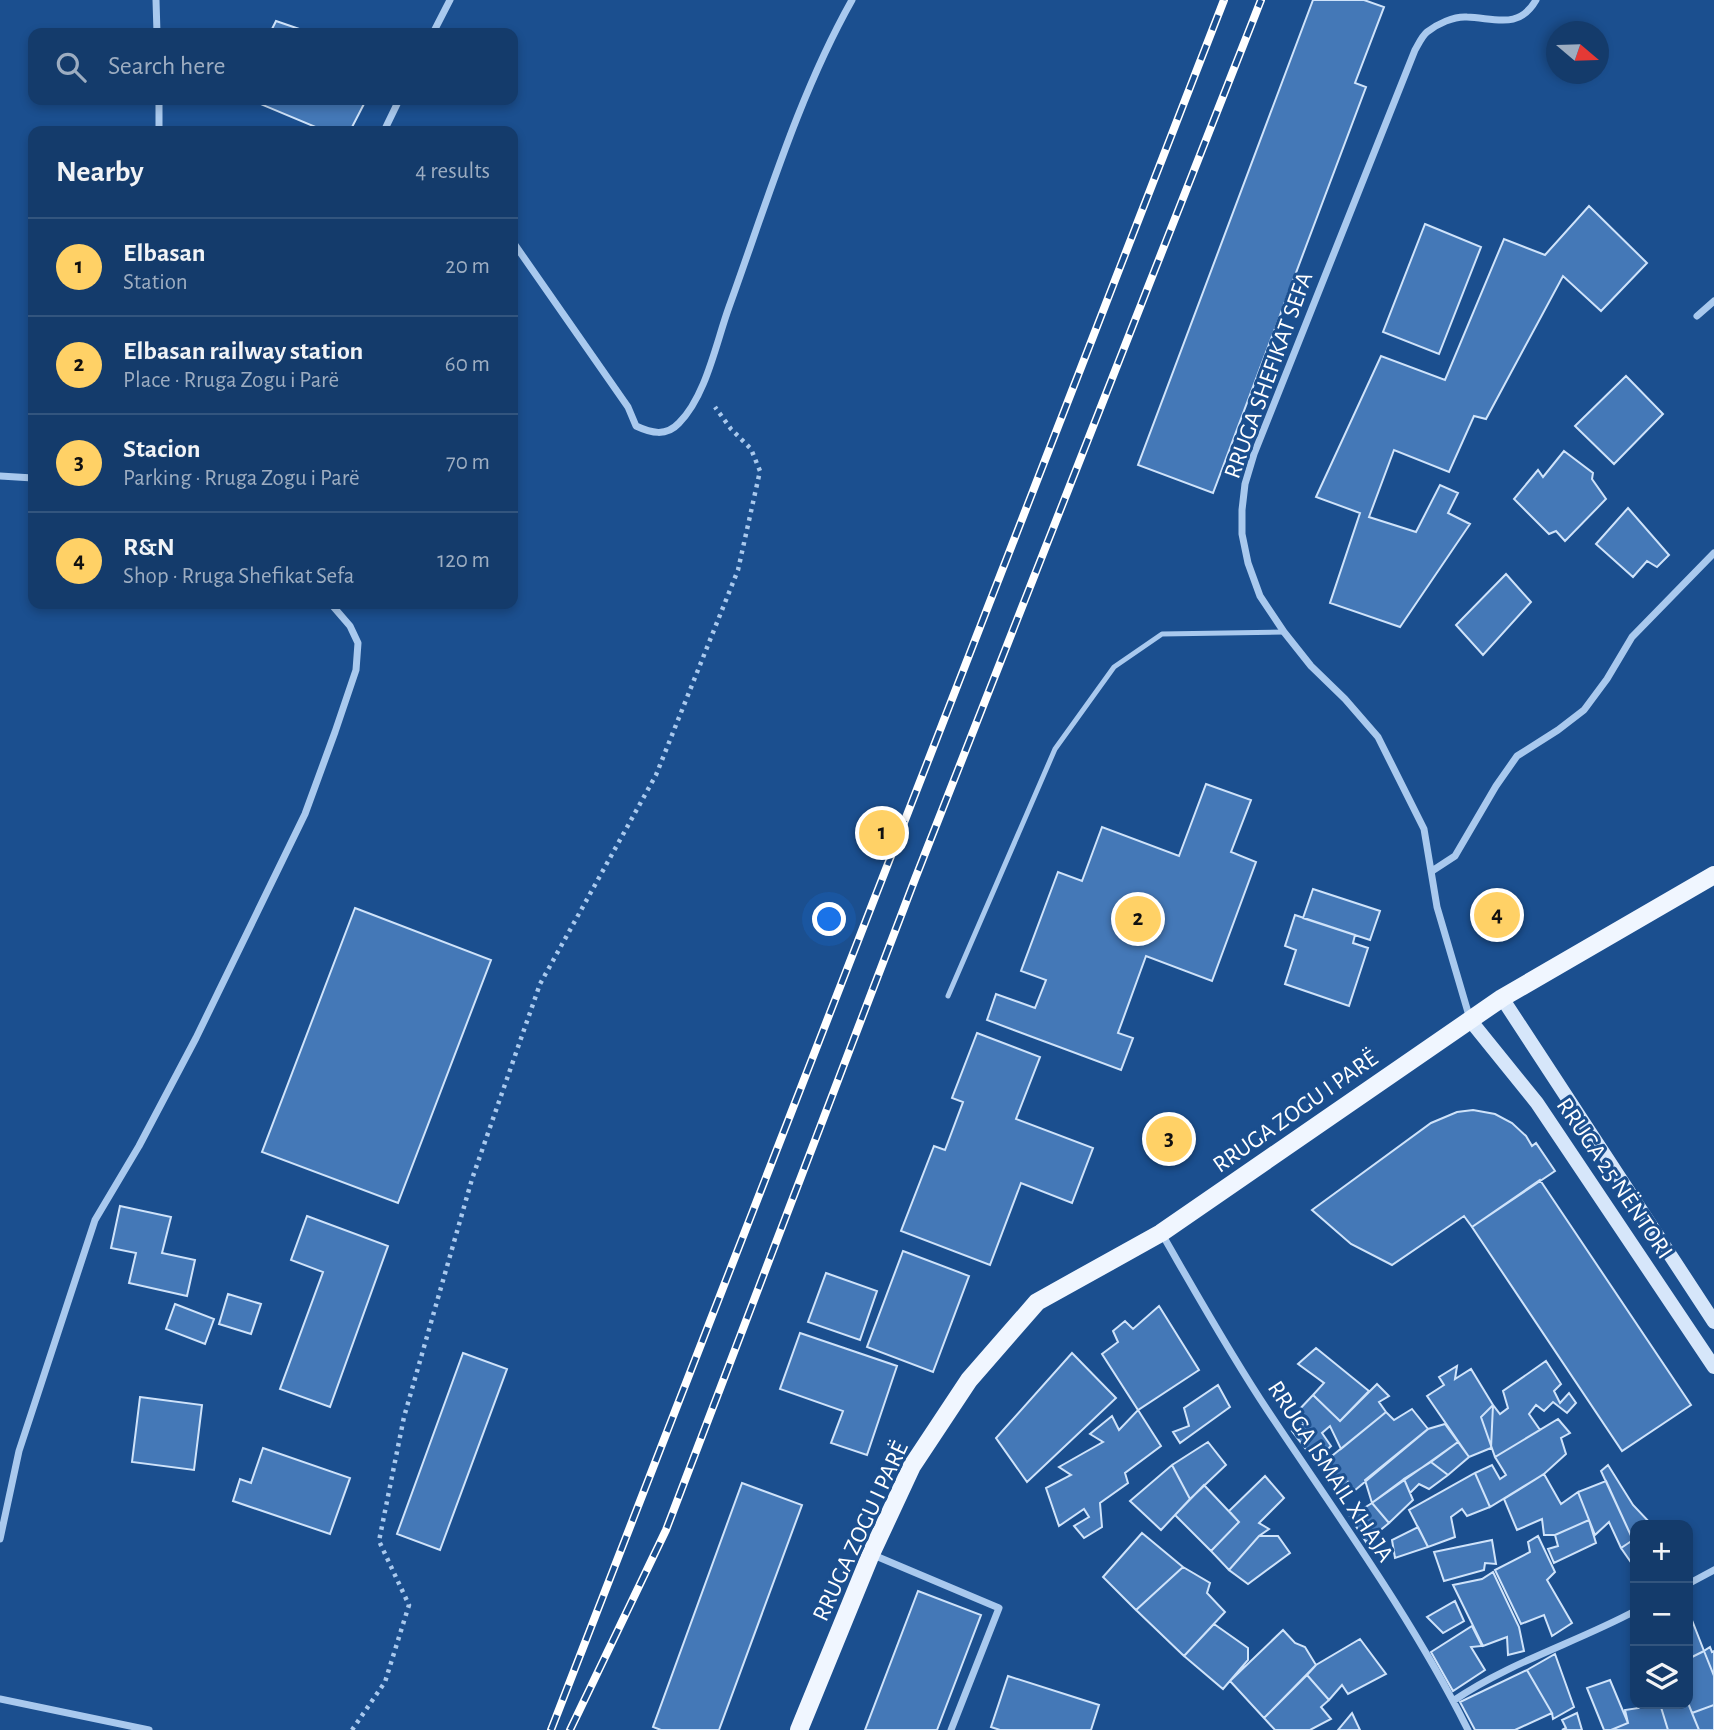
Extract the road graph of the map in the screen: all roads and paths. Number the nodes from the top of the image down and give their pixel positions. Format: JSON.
{"nodes":[{"id":1,"x":156,"y":0,"type":"edge"},
{"id":2,"x":450,"y":0,"type":"edge"},
{"id":3,"x":852,"y":0,"type":"edge"},
{"id":4,"x":1536,"y":0,"type":"edge"},
{"id":5,"x":157,"y":28,"type":"edge"},
{"id":6,"x":436,"y":28,"type":"edge"},
{"id":7,"x":159,"y":105,"type":"edge"},
{"id":8,"x":397,"y":105,"type":"edge"},
{"id":9,"x":159,"y":126,"type":"edge"},
{"id":10,"x":386,"y":126,"type":"edge"},
{"id":11,"x":518,"y":249,"type":"edge"},
{"id":12,"x":1714,"y":301,"type":"edge"},
{"id":13,"x":1697,"y":316,"type":"dead end"},
{"id":14,"x":702,"y":390,"type":"junction"},
{"id":15,"x":0,"y":476,"type":"edge"},
{"id":16,"x":28,"y":478,"type":"edge"},
{"id":17,"x":1714,"y":553,"type":"edge"},
{"id":18,"x":335,"y":609,"type":"edge"},
{"id":19,"x":1284,"y":632,"type":"junction"},
{"id":20,"x":1432,"y":871,"type":"junction"},
{"id":21,"x":1714,"y":875,"type":"edge"},
{"id":22,"x":948,"y":996,"type":"dead end"},
{"id":23,"x":1502,"y":998,"type":"junction"},
{"id":24,"x":1470,"y":1020,"type":"junction"},
{"id":25,"x":1161,"y":1233,"type":"junction"},
{"id":26,"x":1714,"y":1322,"type":"edge"},
{"id":27,"x":1714,"y":1367,"type":"edge"},
{"id":28,"x":0,"y":1539,"type":"edge"},
{"id":29,"x":871,"y":1554,"type":"junction"},
{"id":30,"x":1714,"y":1570,"type":"edge"},
{"id":31,"x":1690,"y":1583,"type":"edge"},
{"id":32,"x":1630,"y":1614,"type":"edge"},
{"id":33,"x":0,"y":1699,"type":"edge"},
{"id":34,"x":1454,"y":1701,"type":"junction"},
{"id":35,"x":149,"y":1730,"type":"edge"},
{"id":36,"x":352,"y":1730,"type":"edge"},
{"id":37,"x":799,"y":1730,"type":"edge"},
{"id":38,"x":951,"y":1730,"type":"edge"},
{"id":39,"x":1468,"y":1730,"type":"edge"}],
"edges":[{"from":1,"to":5,"type":"street"},
{"from":2,"to":6,"type":"street"},
{"from":3,"to":14,"type":"street"},
{"from":4,"to":19,"type":"street","name":"RRUGA SHEFIKAT SEFA"},
{"from":7,"to":9,"type":"street"},
{"from":8,"to":10,"type":"street"},
{"from":11,"to":14,"type":"street"},
{"from":12,"to":13,"type":"street"},
{"from":14,"to":36,"type":"path"},
{"from":15,"to":16,"type":"street"},
{"from":17,"to":20,"type":"street"},
{"from":18,"to":28,"type":"street"},
{"from":19,"to":20,"type":"street","name":"RRUGA SHEFIKAT SEFA"},
{"from":19,"to":22,"type":"lane"},
{"from":20,"to":24,"type":"street","name":"RRUGA SHEFIKAT SEFA"},
{"from":21,"to":23,"type":"main road","name":"RRUGA ZOGU I PARË"},
{"from":23,"to":24,"type":"main road","name":"RRUGA ZOGU I PARË"},
{"from":23,"to":26,"type":"street","name":"RRUGA 25 NËNTORI"},
{"from":24,"to":25,"type":"main road","name":"RRUGA ZOGU I PARË"},
{"from":24,"to":27,"type":"street","name":"RRUGA 25 NËNTORI"},
{"from":25,"to":29,"type":"main road","name":"RRUGA ZOGU I PARË"},
{"from":25,"to":34,"type":"street","name":"RRUGA ISMAIL XHAJA"},
{"from":29,"to":37,"type":"main road","name":"RRUGA ZOGU I PARË"},
{"from":29,"to":38,"type":"street"},
{"from":30,"to":31,"type":"street"},
{"from":32,"to":34,"type":"street"},
{"from":33,"to":35,"type":"street"},
{"from":34,"to":39,"type":"street","name":"RRUGA ISMAIL XHAJA"}]}
